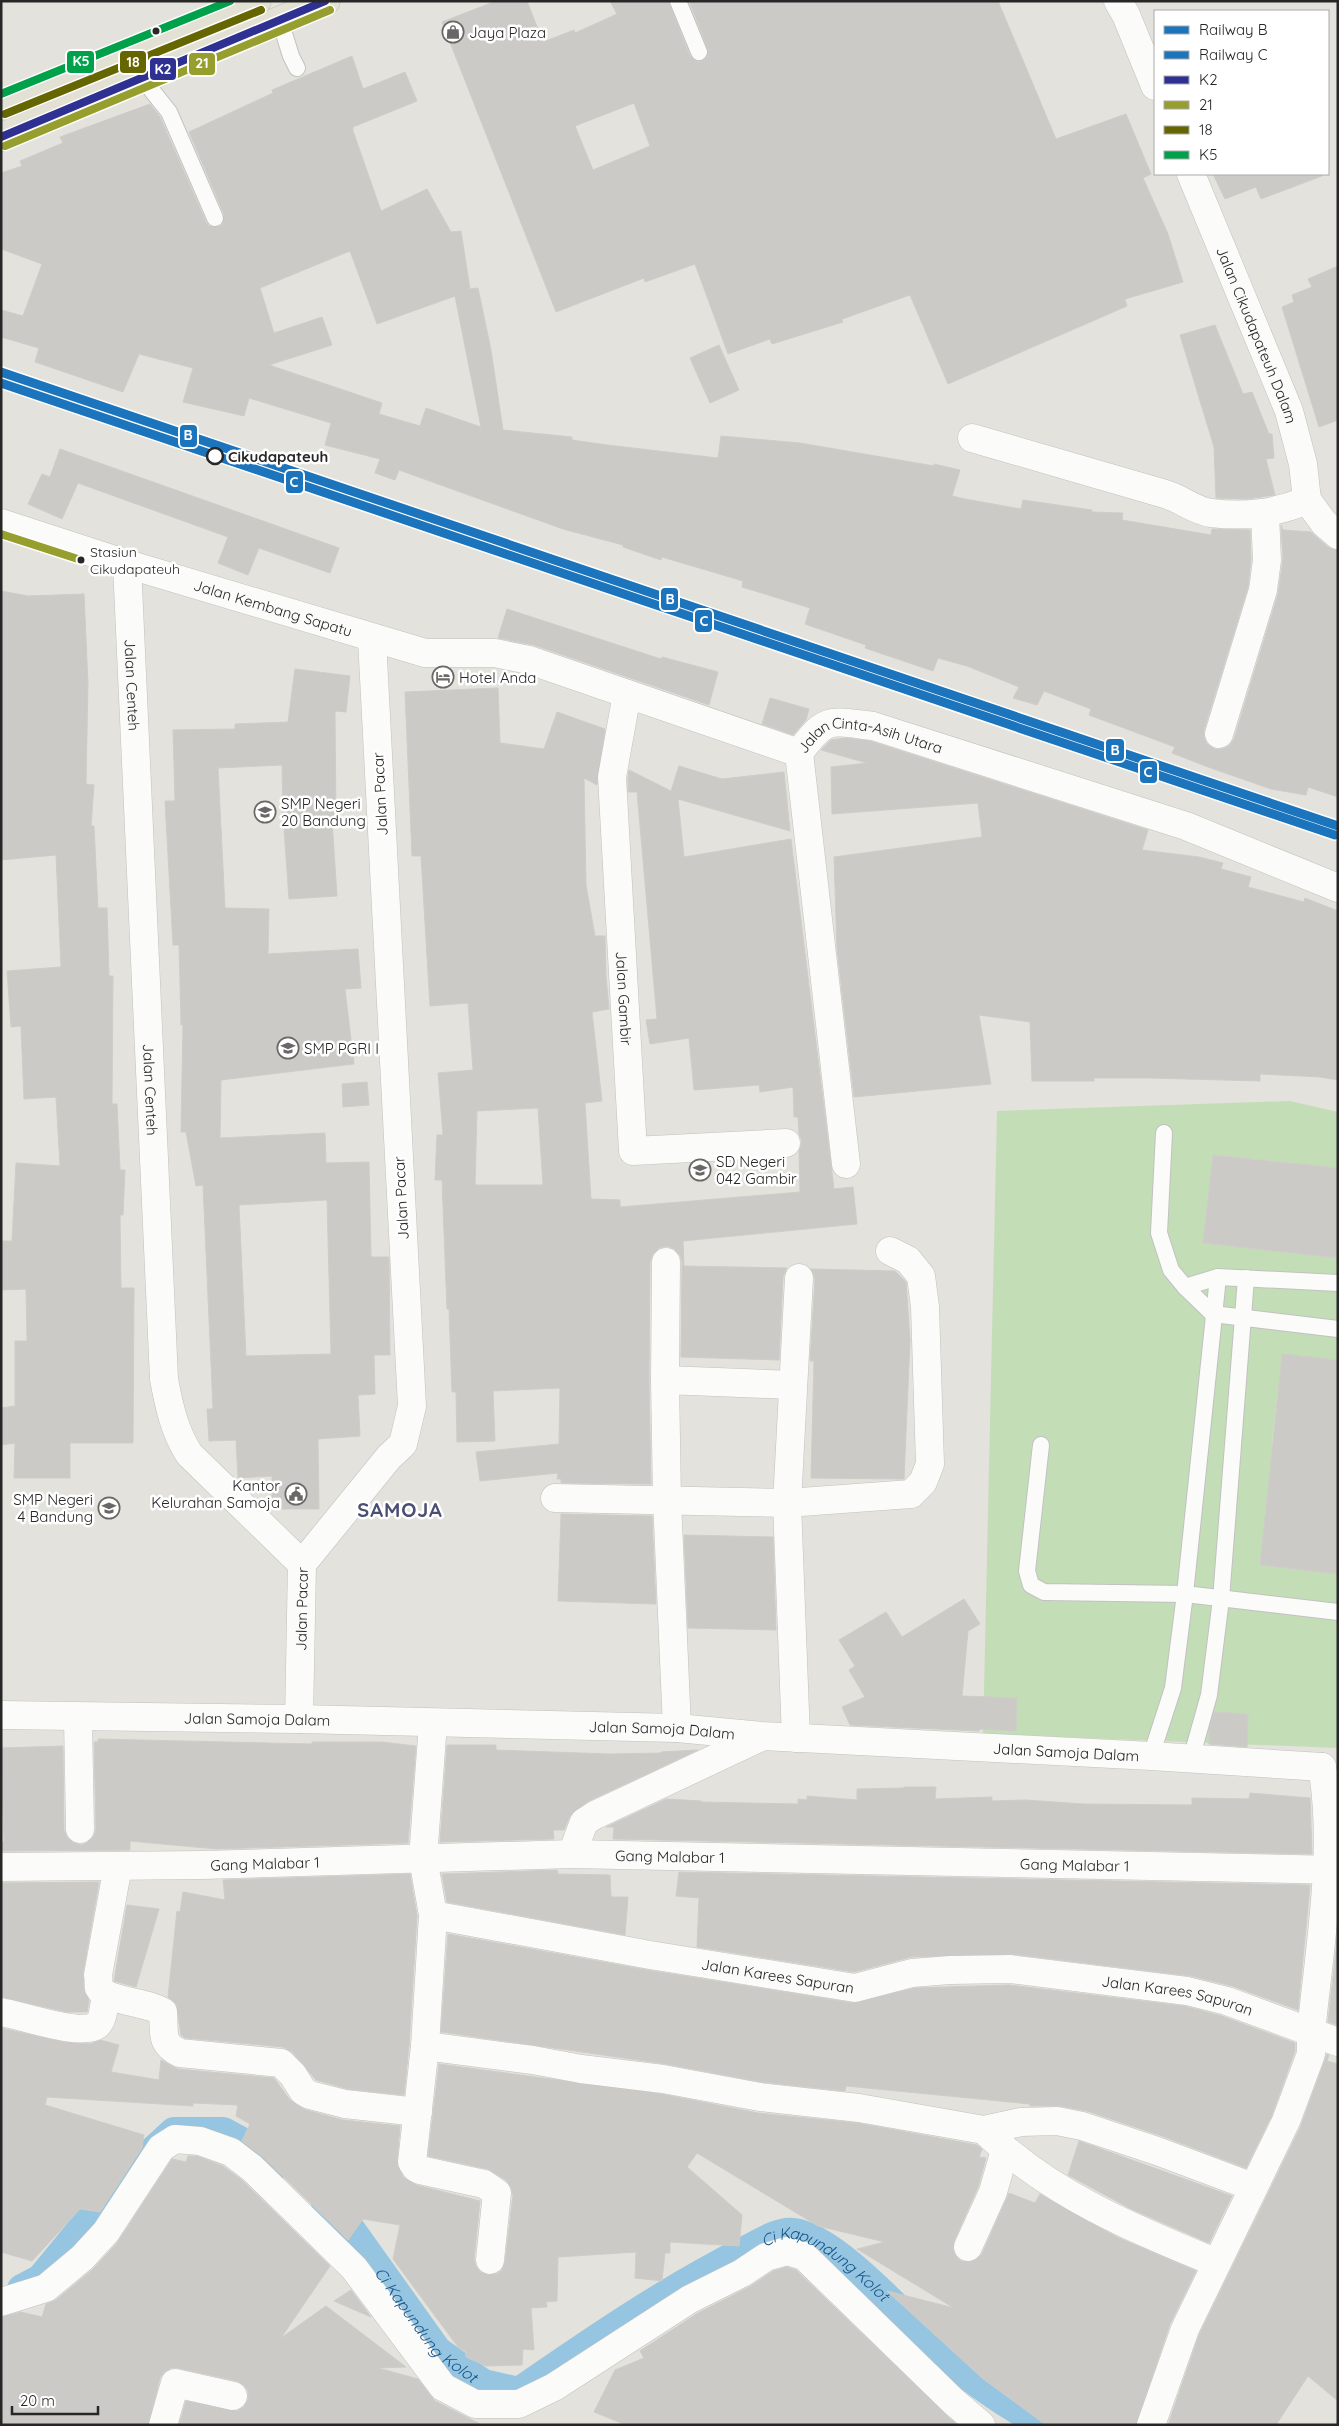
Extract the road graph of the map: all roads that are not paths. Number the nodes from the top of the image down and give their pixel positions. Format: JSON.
{"nodes":[{"id":1,"x":257,"y":1,"type":"edge"},
{"id":2,"x":326,"y":1,"type":"edge"},
{"id":3,"x":678,"y":1,"type":"edge"},
{"id":4,"x":1118,"y":1,"type":"edge"},
{"id":5,"x":280,"y":21,"type":"junction"},
{"id":6,"x":699,"y":52,"type":"dead end"},
{"id":7,"x":297,"y":68,"type":"dead end"},
{"id":8,"x":142,"y":78,"type":"junction"},
{"id":9,"x":1154,"y":84,"type":"edge"},
{"id":10,"x":1,"y":105,"type":"edge"},
{"id":11,"x":1,"y":137,"type":"edge"},
{"id":12,"x":1191,"y":175,"type":"edge"},
{"id":13,"x":215,"y":218,"type":"dead end"},
{"id":14,"x":972,"y":438,"type":"dead end"},
{"id":15,"x":1307,"y":500,"type":"junction"},
{"id":16,"x":1265,"y":514,"type":"junction"},
{"id":17,"x":1,"y":522,"type":"edge"},
{"id":18,"x":1338,"y":535,"type":"edge"},
{"id":19,"x":127,"y":564,"type":"junction"},
{"id":20,"x":372,"y":639,"type":"junction"},
{"id":21,"x":627,"y":694,"type":"junction"},
{"id":22,"x":1219,"y":734,"type":"dead end"},
{"id":23,"x":799,"y":753,"type":"junction"},
{"id":24,"x":1338,"y":888,"type":"edge"},
{"id":25,"x":1164,"y":1134,"type":"dead end"},
{"id":26,"x":786,"y":1143,"type":"dead end"},
{"id":27,"x":846,"y":1164,"type":"dead end"},
{"id":28,"x":890,"y":1252,"type":"dead end"},
{"id":29,"x":666,"y":1262,"type":"dead end"},
{"id":30,"x":1218,"y":1277,"type":"junction"},
{"id":31,"x":798,"y":1278,"type":"dead end"},
{"id":32,"x":1246,"y":1278,"type":"junction"},
{"id":33,"x":1338,"y":1283,"type":"edge"},
{"id":34,"x":1185,"y":1287,"type":"junction"},
{"id":35,"x":1213,"y":1314,"type":"junction"},
{"id":36,"x":1243,"y":1319,"type":"junction"},
{"id":37,"x":1338,"y":1329,"type":"edge"},
{"id":38,"x":665,"y":1380,"type":"junction"},
{"id":39,"x":793,"y":1384,"type":"junction"},
{"id":40,"x":1041,"y":1445,"type":"dead end"},
{"id":41,"x":555,"y":1498,"type":"dead end"},
{"id":42,"x":667,"y":1500,"type":"junction"},
{"id":43,"x":787,"y":1503,"type":"junction"},
{"id":44,"x":302,"y":1564,"type":"junction"},
{"id":45,"x":1185,"y":1594,"type":"junction"},
{"id":46,"x":1221,"y":1598,"type":"junction"},
{"id":47,"x":1338,"y":1612,"type":"edge"},
{"id":48,"x":1,"y":1716,"type":"edge"},
{"id":49,"x":78,"y":1718,"type":"junction"},
{"id":50,"x":299,"y":1719,"type":"junction"},
{"id":51,"x":433,"y":1723,"type":"junction"},
{"id":52,"x":677,"y":1728,"type":"junction"},
{"id":53,"x":762,"y":1736,"type":"junction"},
{"id":54,"x":796,"y":1738,"type":"junction"},
{"id":55,"x":1151,"y":1756,"type":"junction"},
{"id":56,"x":1191,"y":1759,"type":"junction"},
{"id":57,"x":1330,"y":1759,"type":"edge"},
{"id":58,"x":80,"y":1829,"type":"dead end"},
{"id":59,"x":572,"y":1854,"type":"junction"},
{"id":60,"x":423,"y":1858,"type":"junction"},
{"id":61,"x":118,"y":1866,"type":"junction"},
{"id":62,"x":1,"y":1867,"type":"edge"},
{"id":63,"x":1332,"y":1870,"type":"edge"},
{"id":64,"x":433,"y":1915,"type":"junction"},
{"id":65,"x":106,"y":1995,"type":"junction"},
{"id":66,"x":1,"y":2012,"type":"edge"},
{"id":67,"x":1311,"y":2033,"type":"junction"},
{"id":68,"x":1338,"y":2042,"type":"edge"},
{"id":69,"x":425,"y":2046,"type":"junction"},
{"id":70,"x":418,"y":2112,"type":"junction"},
{"id":71,"x":984,"y":2130,"type":"junction"},
{"id":72,"x":1005,"y":2150,"type":"junction"},
{"id":73,"x":1253,"y":2187,"type":"junction"},
{"id":74,"x":968,"y":2247,"type":"dead end"},
{"id":75,"x":490,"y":2260,"type":"dead end"},
{"id":76,"x":1217,"y":2263,"type":"junction"},
{"id":77,"x":1,"y":2302,"type":"edge"},
{"id":78,"x":233,"y":2396,"type":"dead end"},
{"id":79,"x":163,"y":2425,"type":"edge"},
{"id":80,"x":981,"y":2425,"type":"edge"},
{"id":81,"x":1151,"y":2425,"type":"edge"}],
"edges":[{"from":1,"to":10,"type":"main road"},
{"from":2,"to":5,"type":"main road"},
{"from":3,"to":6,"type":"lane"},
{"from":4,"to":9,"type":"street"},
{"from":5,"to":7,"type":"lane"},
{"from":5,"to":8,"type":"main road"},
{"from":8,"to":11,"type":"main road"},
{"from":8,"to":13,"type":"lane"},
{"from":12,"to":15,"type":"street","name":"Jalan Cikudapateuh Dalam"},
{"from":14,"to":16,"type":"street"},
{"from":15,"to":16,"type":"street"},
{"from":15,"to":18,"type":"street"},
{"from":16,"to":22,"type":"street"},
{"from":17,"to":19,"type":"street","name":"Jalan Kembang Sapatu"},
{"from":19,"to":20,"type":"street","name":"Jalan Kembang Sapatu"},
{"from":19,"to":44,"type":"street","name":"Jalan Centeh"},
{"from":20,"to":21,"type":"street","name":"Jalan Cinta-Asih Utara"},
{"from":20,"to":44,"type":"street","name":"Jalan Pacar"},
{"from":21,"to":23,"type":"street","name":"Jalan Cinta-Asih Utara"},
{"from":21,"to":26,"type":"street","name":"Jalan Gambir"},
{"from":23,"to":24,"type":"street","name":"Jalan Cinta-Asih Utara"},
{"from":23,"to":27,"type":"street"},
{"from":25,"to":34,"type":"lane"},
{"from":28,"to":43,"type":"street"},
{"from":29,"to":38,"type":"street"},
{"from":30,"to":32,"type":"lane"},
{"from":30,"to":34,"type":"lane"},
{"from":30,"to":35,"type":"lane"},
{"from":31,"to":39,"type":"street"},
{"from":32,"to":33,"type":"lane"},
{"from":32,"to":36,"type":"lane"},
{"from":34,"to":35,"type":"lane"},
{"from":35,"to":36,"type":"lane"},
{"from":35,"to":45,"type":"lane"},
{"from":36,"to":37,"type":"lane"},
{"from":36,"to":46,"type":"lane"},
{"from":38,"to":39,"type":"street"},
{"from":38,"to":42,"type":"street"},
{"from":39,"to":43,"type":"street"},
{"from":40,"to":45,"type":"lane"},
{"from":41,"to":42,"type":"street"},
{"from":42,"to":43,"type":"street"},
{"from":42,"to":52,"type":"street"},
{"from":43,"to":54,"type":"street"},
{"from":44,"to":50,"type":"street","name":"Jalan Pacar"},
{"from":45,"to":46,"type":"lane"},
{"from":45,"to":55,"type":"lane"},
{"from":46,"to":47,"type":"lane"},
{"from":46,"to":56,"type":"lane"},
{"from":48,"to":49,"type":"street","name":"Jalan Samoja Dalam"},
{"from":49,"to":50,"type":"street","name":"Jalan Samoja Dalam"},
{"from":49,"to":58,"type":"street"},
{"from":50,"to":51,"type":"street","name":"Jalan Samoja Dalam"},
{"from":51,"to":52,"type":"street","name":"Jalan Samoja Dalam"},
{"from":51,"to":60,"type":"street"},
{"from":52,"to":53,"type":"street","name":"Jalan Samoja Dalam"},
{"from":53,"to":54,"type":"street","name":"Jalan Samoja Dalam"},
{"from":53,"to":59,"type":"street"},
{"from":54,"to":55,"type":"street","name":"Jalan Samoja Dalam"},
{"from":55,"to":56,"type":"street","name":"Jalan Samoja Dalam"},
{"from":56,"to":57,"type":"street","name":"Jalan Samoja Dalam"},
{"from":57,"to":63,"type":"street"},
{"from":59,"to":60,"type":"street","name":"Gang Malabar 1"},
{"from":59,"to":63,"type":"street","name":"Gang Malabar 1"},
{"from":60,"to":61,"type":"street","name":"Gang Malabar 1"},
{"from":60,"to":64,"type":"street"},
{"from":61,"to":62,"type":"street","name":"Gang Malabar 1"},
{"from":61,"to":65,"type":"street"},
{"from":63,"to":67,"type":"street"},
{"from":64,"to":67,"type":"street","name":"Jalan Karees Sapuran"},
{"from":64,"to":69,"type":"street"},
{"from":65,"to":66,"type":"street"},
{"from":65,"to":70,"type":"street"},
{"from":67,"to":68,"type":"street","name":"Jalan Karees Sapuran"},
{"from":67,"to":73,"type":"street"},
{"from":69,"to":70,"type":"street"},
{"from":69,"to":71,"type":"street"},
{"from":70,"to":75,"type":"street"},
{"from":71,"to":72,"type":"street"},
{"from":71,"to":73,"type":"street"},
{"from":72,"to":74,"type":"street"},
{"from":72,"to":76,"type":"street"},
{"from":73,"to":76,"type":"street"},
{"from":76,"to":81,"type":"street"},
{"from":77,"to":80,"type":"street"},
{"from":78,"to":79,"type":"street"}]}
